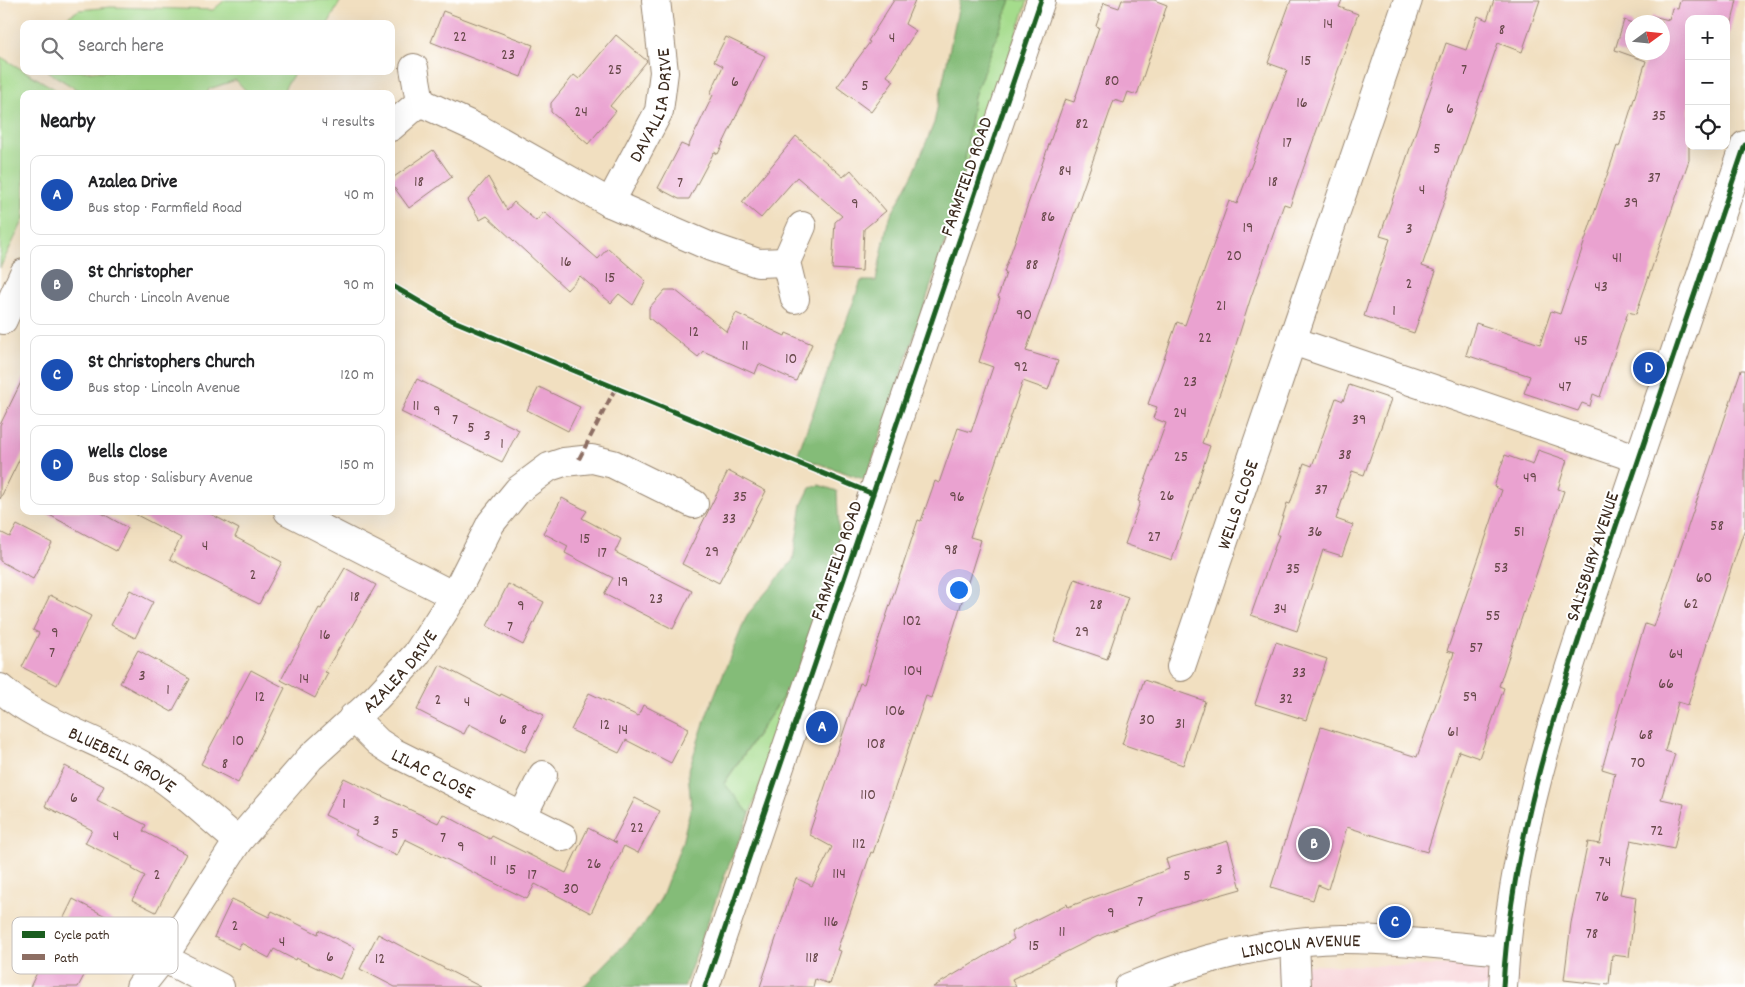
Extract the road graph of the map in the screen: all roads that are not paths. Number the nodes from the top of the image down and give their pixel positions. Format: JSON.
{"nodes":[{"id":1,"x":656,"y":0,"type":"edge"},
{"id":2,"x":1041,"y":0,"type":"edge"},
{"id":3,"x":1408,"y":0,"type":"edge"},
{"id":4,"x":414,"y":68,"type":"dead end"},
{"id":5,"x":420,"y":102,"type":"junction"},
{"id":6,"x":395,"y":124,"type":"edge"},
{"id":7,"x":1745,"y":144,"type":"edge"},
{"id":8,"x":610,"y":203,"type":"junction"},
{"id":9,"x":802,"y":226,"type":"dead end"},
{"id":10,"x":786,"y":262,"type":"junction"},
{"id":11,"x":20,"y":284,"type":"edge"},
{"id":12,"x":795,"y":299,"type":"dead end"},
{"id":13,"x":2,"y":320,"type":"dead end"},
{"id":14,"x":1293,"y":341,"type":"junction"},
{"id":15,"x":1639,"y":459,"type":"junction"},
{"id":16,"x":694,"y":504,"type":"dead end"},
{"id":17,"x":296,"y":515,"type":"edge"},
{"id":18,"x":454,"y":596,"type":"junction"},
{"id":19,"x":1181,"y":667,"type":"dead end"},
{"id":20,"x":0,"y":688,"type":"edge"},
{"id":21,"x":354,"y":717,"type":"junction"},
{"id":22,"x":543,"y":775,"type":"dead end"},
{"id":23,"x":522,"y":817,"type":"junction"},
{"id":24,"x":563,"y":837,"type":"dead end"},
{"id":25,"x":238,"y":841,"type":"junction"},
{"id":26,"x":178,"y":935,"type":"edge"},
{"id":27,"x":1295,"y":944,"type":"junction"},
{"id":28,"x":1505,"y":951,"type":"junction"},
{"id":29,"x":178,"y":966,"type":"edge"},
{"id":30,"x":150,"y":974,"type":"edge"},
{"id":31,"x":140,"y":987,"type":"edge"},
{"id":32,"x":220,"y":987,"type":"edge"},
{"id":33,"x":705,"y":987,"type":"edge"},
{"id":34,"x":1129,"y":987,"type":"edge"},
{"id":35,"x":1297,"y":987,"type":"edge"},
{"id":36,"x":1503,"y":987,"type":"edge"}],
"edges":[{"from":1,"to":8,"type":"street","name":"DAVALLIA DRIVE"},
{"from":2,"to":33,"type":"street","name":"FARMFIELD ROAD"},
{"from":3,"to":14,"type":"street","name":"WELLS CLOSE"},
{"from":4,"to":5,"type":"street"},
{"from":5,"to":6,"type":"street"},
{"from":5,"to":8,"type":"street"},
{"from":7,"to":15,"type":"street","name":"SALISBURY AVENUE"},
{"from":8,"to":10,"type":"street"},
{"from":9,"to":10,"type":"street"},
{"from":10,"to":12,"type":"street"},
{"from":11,"to":13,"type":"street"},
{"from":14,"to":15,"type":"street"},
{"from":14,"to":19,"type":"street","name":"WELLS CLOSE"},
{"from":15,"to":28,"type":"street","name":"SALISBURY AVENUE"},
{"from":16,"to":18,"type":"street","name":"AZALEA DRIVE"},
{"from":17,"to":18,"type":"street"},
{"from":18,"to":21,"type":"street","name":"AZALEA DRIVE"},
{"from":20,"to":25,"type":"street","name":"BLUEBELL GROVE"},
{"from":21,"to":23,"type":"street","name":"LILAC CLOSE"},
{"from":21,"to":25,"type":"street","name":"AZALEA DRIVE"},
{"from":22,"to":23,"type":"street"},
{"from":23,"to":24,"type":"street","name":"LILAC CLOSE"},
{"from":25,"to":26,"type":"street","name":"AZALEA DRIVE"},
{"from":27,"to":28,"type":"street","name":"LINCOLN AVENUE"},
{"from":27,"to":34,"type":"street","name":"LINCOLN AVENUE"},
{"from":27,"to":35,"type":"street"},
{"from":28,"to":36,"type":"street","name":"SALISBURY AVENUE"},
{"from":29,"to":32,"type":"street"},
{"from":30,"to":31,"type":"street","name":"AZALEA DRIVE"}]}
